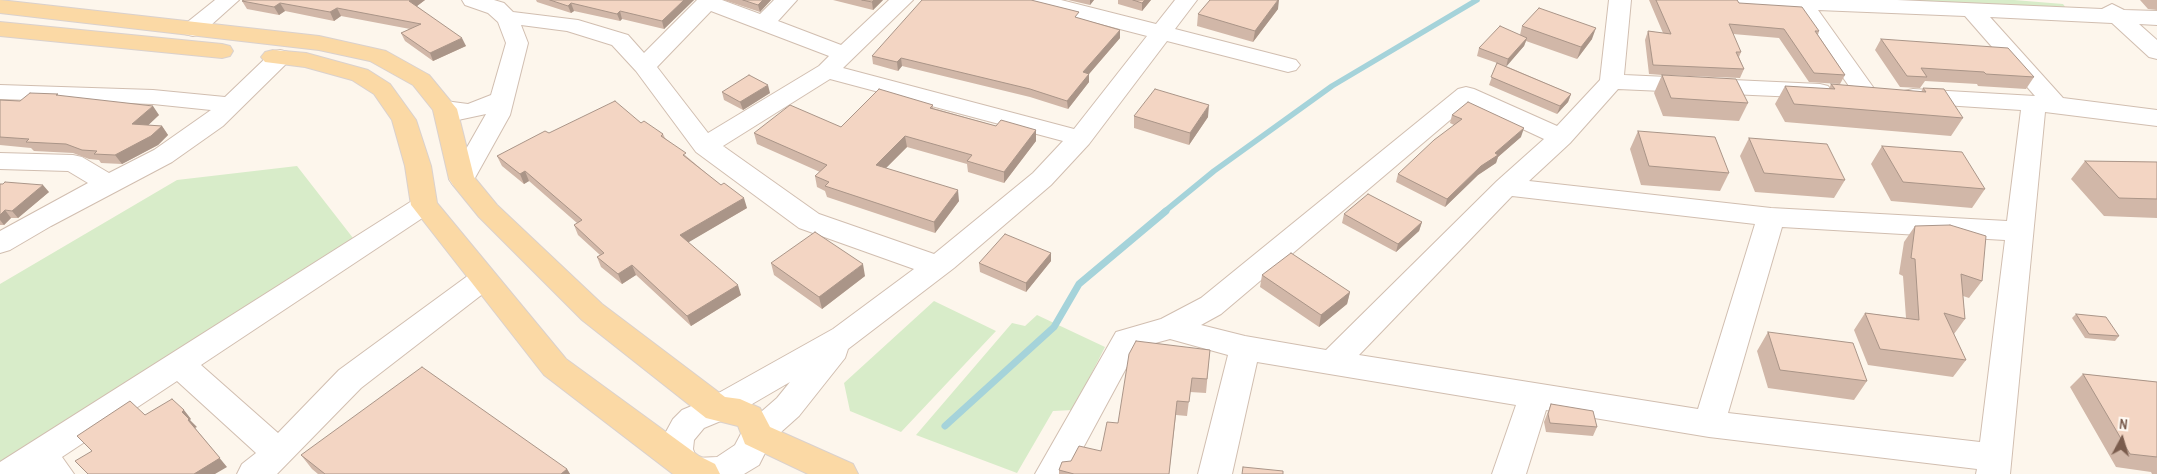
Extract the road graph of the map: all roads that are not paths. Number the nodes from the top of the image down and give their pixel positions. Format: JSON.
{"nodes":[{"id":1,"x":228,"y":0,"type":"edge"},
{"id":2,"x":786,"y":0,"type":"edge"},
{"id":3,"x":902,"y":0,"type":"edge"},
{"id":4,"x":1035,"y":0,"type":"edge"},
{"id":5,"x":1186,"y":0,"type":"edge"},
{"id":6,"x":1620,"y":0,"type":"edge"},
{"id":7,"x":1748,"y":0,"type":"edge"},
{"id":8,"x":2102,"y":0,"type":"edge"},
{"id":9,"x":708,"y":1,"type":"edge"},
{"id":10,"x":1802,"y":2,"type":"edge"},
{"id":11,"x":491,"y":5,"type":"edge"},
{"id":12,"x":0,"y":6,"type":"edge"},
{"id":13,"x":1972,"y":11,"type":"junction"},
{"id":14,"x":2118,"y":16,"type":"junction"},
{"id":15,"x":2157,"y":18,"type":"edge"},
{"id":16,"x":765,"y":22,"type":"junction"},
{"id":17,"x":0,"y":29,"type":"edge"},
{"id":18,"x":193,"y":29,"type":"junction"},
{"id":19,"x":1163,"y":32,"type":"junction"},
{"id":20,"x":2157,"y":52,"type":"edge"},
{"id":21,"x":845,"y":54,"type":"junction"},
{"id":22,"x":280,"y":57,"type":"junction"},
{"id":23,"x":1288,"y":64,"type":"dead end"},
{"id":24,"x":644,"y":66,"type":"junction"},
{"id":25,"x":827,"y":71,"type":"junction"},
{"id":26,"x":1612,"y":82,"type":"junction"},
{"id":27,"x":0,"y":92,"type":"edge"},
{"id":28,"x":1882,"y":95,"type":"junction"},
{"id":29,"x":500,"y":100,"type":"junction"},
{"id":30,"x":2045,"y":104,"type":"junction"},
{"id":31,"x":231,"y":105,"type":"junction"},
{"id":32,"x":445,"y":109,"type":"junction"},
{"id":33,"x":2157,"y":118,"type":"edge"},
{"id":34,"x":1561,"y":137,"type":"junction"},
{"id":35,"x":1080,"y":138,"type":"junction"},
{"id":36,"x":705,"y":146,"type":"junction"},
{"id":37,"x":0,"y":161,"type":"edge"},
{"id":38,"x":462,"y":179,"type":"junction"},
{"id":39,"x":109,"y":184,"type":"junction"},
{"id":40,"x":1506,"y":187,"type":"junction"},
{"id":41,"x":424,"y":204,"type":"junction"},
{"id":42,"x":1771,"y":217,"type":"junction"},
{"id":43,"x":2018,"y":231,"type":"junction"},
{"id":44,"x":0,"y":243,"type":"edge"},
{"id":45,"x":937,"y":266,"type":"junction"},
{"id":46,"x":483,"y":279,"type":"junction"},
{"id":47,"x":1170,"y":328,"type":"junction"},
{"id":48,"x":844,"y":337,"type":"junction"},
{"id":49,"x":1245,"y":348,"type":"junction"},
{"id":50,"x":1332,"y":363,"type":"junction"},
{"id":51,"x":179,"y":364,"type":"junction"},
{"id":52,"x":1535,"y":396,"type":"junction"},
{"id":53,"x":717,"y":409,"type":"junction"},
{"id":54,"x":1709,"y":424,"type":"junction"},
{"id":55,"x":756,"y":435,"type":"junction"},
{"id":56,"x":279,"y":453,"type":"junction"},
{"id":57,"x":48,"y":464,"type":"edge"},
{"id":58,"x":1994,"y":466,"type":"edge"},
{"id":59,"x":694,"y":468,"type":"edge"},
{"id":60,"x":9,"y":474,"type":"edge"},
{"id":61,"x":254,"y":474,"type":"edge"},
{"id":62,"x":840,"y":474,"type":"edge"},
{"id":63,"x":1052,"y":474,"type":"edge"},
{"id":64,"x":1214,"y":474,"type":"edge"},
{"id":65,"x":1509,"y":474,"type":"edge"}],
"edges":[{"from":1,"to":18,"type":"street"},
{"from":2,"to":16,"type":"street"},
{"from":3,"to":21,"type":"street"},
{"from":4,"to":19,"type":"street"},
{"from":5,"to":19,"type":"street"},
{"from":6,"to":26,"type":"street"},
{"from":7,"to":10,"type":"street"},
{"from":8,"to":14,"type":"street"},
{"from":9,"to":16,"type":"street"},
{"from":9,"to":24,"type":"street"},
{"from":10,"to":13,"type":"street"},
{"from":10,"to":28,"type":"street"},
{"from":11,"to":24,"type":"street"},
{"from":11,"to":29,"type":"street"},
{"from":12,"to":18,"type":"main road"},
{"from":13,"to":14,"type":"street"},
{"from":13,"to":30,"type":"street"},
{"from":14,"to":15,"type":"street"},
{"from":14,"to":20,"type":"street"},
{"from":16,"to":21,"type":"street"},
{"from":17,"to":22,"type":"main road"},
{"from":18,"to":32,"type":"main road"},
{"from":19,"to":23,"type":"street"},
{"from":19,"to":35,"type":"street"},
{"from":21,"to":25,"type":"street"},
{"from":22,"to":31,"type":"street"},
{"from":22,"to":41,"type":"main road"},
{"from":24,"to":36,"type":"street"},
{"from":25,"to":35,"type":"street"},
{"from":25,"to":36,"type":"street"},
{"from":26,"to":28,"type":"street"},
{"from":26,"to":34,"type":"street"},
{"from":27,"to":31,"type":"street"},
{"from":28,"to":30,"type":"street"},
{"from":29,"to":32,"type":"street"},
{"from":29,"to":38,"type":"street"},
{"from":30,"to":33,"type":"street"},
{"from":30,"to":43,"type":"street"},
{"from":31,"to":39,"type":"street"},
{"from":32,"to":38,"type":"main road"},
{"from":34,"to":40,"type":"street"},
{"from":34,"to":47,"type":"street"},
{"from":35,"to":45,"type":"street"},
{"from":36,"to":45,"type":"street"},
{"from":37,"to":39,"type":"street"},
{"from":38,"to":53,"type":"main road"},
{"from":39,"to":44,"type":"street"},
{"from":40,"to":42,"type":"street"},
{"from":40,"to":50,"type":"street"},
{"from":41,"to":46,"type":"main road"},
{"from":41,"to":51,"type":"street"},
{"from":42,"to":43,"type":"street"},
{"from":42,"to":54,"type":"street"},
{"from":43,"to":58,"type":"street"},
{"from":45,"to":48,"type":"street"},
{"from":46,"to":56,"type":"street"},
{"from":46,"to":59,"type":"main road"},
{"from":47,"to":49,"type":"street"},
{"from":47,"to":63,"type":"street"},
{"from":48,"to":53,"type":"street"},
{"from":48,"to":55,"type":"street"},
{"from":49,"to":50,"type":"street"},
{"from":49,"to":64,"type":"street"},
{"from":50,"to":52,"type":"street"},
{"from":51,"to":56,"type":"street"},
{"from":51,"to":57,"type":"street"},
{"from":52,"to":54,"type":"street"},
{"from":52,"to":65,"type":"street"},
{"from":53,"to":55,"type":"main road"},
{"from":53,"to":59,"type":"street"},
{"from":54,"to":58,"type":"street"},
{"from":55,"to":59,"type":"street"},
{"from":55,"to":62,"type":"main road"},
{"from":56,"to":61,"type":"street"},
{"from":57,"to":60,"type":"street"}]}
